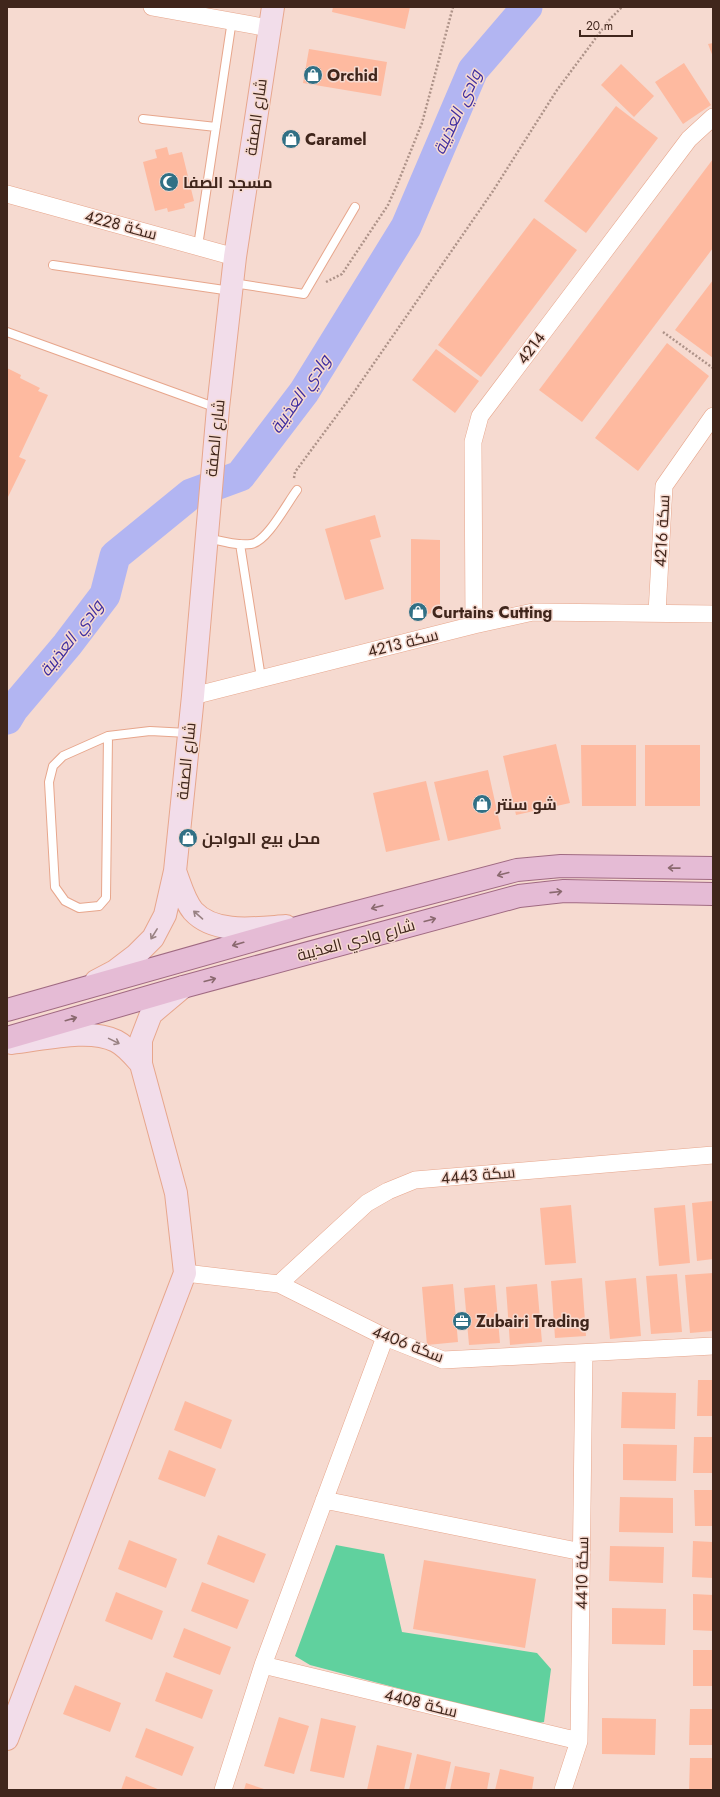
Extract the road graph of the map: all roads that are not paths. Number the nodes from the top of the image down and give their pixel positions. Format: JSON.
{"nodes":[{"id":1,"x":152,"y":7,"type":"edge"},
{"id":2,"x":273,"y":7,"type":"edge"},
{"id":3,"x":232,"y":20,"type":"junction"},
{"id":4,"x":269,"y":28,"type":"junction"},
{"id":5,"x":713,"y":117,"type":"edge"},
{"id":6,"x":143,"y":119,"type":"dead end"},
{"id":7,"x":216,"y":127,"type":"junction"},
{"id":8,"x":7,"y":194,"type":"edge"},
{"id":9,"x":355,"y":207,"type":"dead end"},
{"id":10,"x":198,"y":246,"type":"junction"},
{"id":11,"x":235,"y":257,"type":"junction"},
{"id":12,"x":53,"y":265,"type":"dead end"},
{"id":13,"x":232,"y":287,"type":"junction"},
{"id":14,"x":7,"y":332,"type":"edge"},
{"id":15,"x":218,"y":408,"type":"junction"},
{"id":16,"x":713,"y":416,"type":"edge"},
{"id":17,"x":297,"y":490,"type":"road end"},
{"id":18,"x":207,"y":528,"type":"junction"},
{"id":19,"x":240,"y":544,"type":"junction"},
{"id":20,"x":657,"y":613,"type":"junction"},
{"id":21,"x":713,"y":614,"type":"edge"},
{"id":22,"x":474,"y":625,"type":"junction"},
{"id":23,"x":261,"y":678,"type":"junction"},
{"id":24,"x":193,"y":696,"type":"junction"},
{"id":25,"x":189,"y":733,"type":"junction"},
{"id":26,"x":108,"y":736,"type":"junction"},
{"id":27,"x":713,"y":868,"type":"edge"},
{"id":28,"x":175,"y":871,"type":"junction"},
{"id":29,"x":713,"y":894,"type":"edge"},
{"id":30,"x":304,"y":926,"type":"junction"},
{"id":31,"x":86,"y":986,"type":"junction"},
{"id":32,"x":183,"y":987,"type":"junction"},
{"id":33,"x":7,"y":1010,"type":"edge"},
{"id":34,"x":7,"y":1038,"type":"edge"},
{"id":35,"x":7,"y":1044,"type":"edge"},
{"id":36,"x":141,"y":1064,"type":"junction"},
{"id":37,"x":713,"y":1155,"type":"edge"},
{"id":38,"x":185,"y":1273,"type":"junction"},
{"id":39,"x":279,"y":1284,"type":"junction"},
{"id":40,"x":385,"y":1337,"type":"junction"},
{"id":41,"x":713,"y":1346,"type":"edge"},
{"id":42,"x":584,"y":1353,"type":"junction"},
{"id":43,"x":324,"y":1500,"type":"junction"},
{"id":44,"x":582,"y":1552,"type":"junction"},
{"id":45,"x":263,"y":1665,"type":"junction"},
{"id":46,"x":7,"y":1739,"type":"edge"},
{"id":47,"x":579,"y":1741,"type":"junction"},
{"id":48,"x":223,"y":1790,"type":"edge"},
{"id":49,"x":563,"y":1790,"type":"edge"}],
"edges":[{"from":1,"to":3,"type":"street"},
{"from":2,"to":4,"type":"street","name":"شارع الصفة"},
{"from":3,"to":4,"type":"street"},
{"from":3,"to":7,"type":"lane"},
{"from":4,"to":11,"type":"street","name":"شارع الصفة"},
{"from":5,"to":22,"type":"street","name":"4214"},
{"from":6,"to":7,"type":"lane"},
{"from":7,"to":10,"type":"lane"},
{"from":8,"to":10,"type":"street","name":"سكة 4228"},
{"from":9,"to":13,"type":"lane"},
{"from":10,"to":11,"type":"street","name":"سكة 4228"},
{"from":11,"to":13,"type":"street","name":"شارع الصفة"},
{"from":12,"to":13,"type":"lane"},
{"from":13,"to":15,"type":"street","name":"شارع الصفة"},
{"from":14,"to":15,"type":"lane"},
{"from":15,"to":18,"type":"street","name":"شارع الصفة"},
{"from":16,"to":20,"type":"street","name":"سكة 4216"},
{"from":17,"to":19,"type":"lane"},
{"from":18,"to":19,"type":"lane"},
{"from":18,"to":24,"type":"street","name":"شارع الصفة"},
{"from":19,"to":23,"type":"lane"},
{"from":20,"to":21,"type":"street","name":"سكة 4213"},
{"from":20,"to":22,"type":"street","name":"سكة 4213"},
{"from":22,"to":23,"type":"street","name":"سكة 4213"},
{"from":23,"to":24,"type":"street","name":"سكة 4213"},
{"from":24,"to":25,"type":"street","name":"شارع الصفة"},
{"from":25,"to":26,"type":"lane"},
{"from":25,"to":28,"type":"street","name":"شارع الصفة"},
{"from":26,"to":26,"type":"lane"},
{"from":27,"to":30,"type":"main road","name":"شارع وادي العذيبة","one_way":true},
{"from":30,"to":28,"type":"street","name":"شارع الصفة","one_way":true},
{"from":28,"to":31,"type":"street","name":"شارع الصفة","one_way":true},
{"from":32,"to":29,"type":"main road","name":"شارع وادي العذيبة","one_way":true},
{"from":30,"to":31,"type":"main road","name":"شارع وادي العذيبة","one_way":true},
{"from":31,"to":33,"type":"main road","name":"شارع وادي العذيبة"},
{"from":34,"to":32,"type":"main road","name":"شارع وادي العذيبة","one_way":true},
{"from":32,"to":36,"type":"street"},
{"from":35,"to":36,"type":"street","one_way":true},
{"from":36,"to":38,"type":"street"},
{"from":37,"to":39,"type":"street","name":"سكة 4443"},
{"from":38,"to":39,"type":"street","name":"سكة 4406"},
{"from":38,"to":46,"type":"street"},
{"from":39,"to":40,"type":"street","name":"سكة 4406"},
{"from":40,"to":42,"type":"street","name":"سكة 4406"},
{"from":40,"to":43,"type":"street"},
{"from":41,"to":42,"type":"street","name":"سكة 4406"},
{"from":42,"to":44,"type":"street","name":"سكة 4410"},
{"from":43,"to":44,"type":"street"},
{"from":43,"to":45,"type":"street"},
{"from":44,"to":47,"type":"street","name":"سكة 4410"},
{"from":45,"to":47,"type":"street","name":"سكة 4408"},
{"from":45,"to":48,"type":"street"},
{"from":47,"to":49,"type":"street","name":"سكة 4410"}]}
